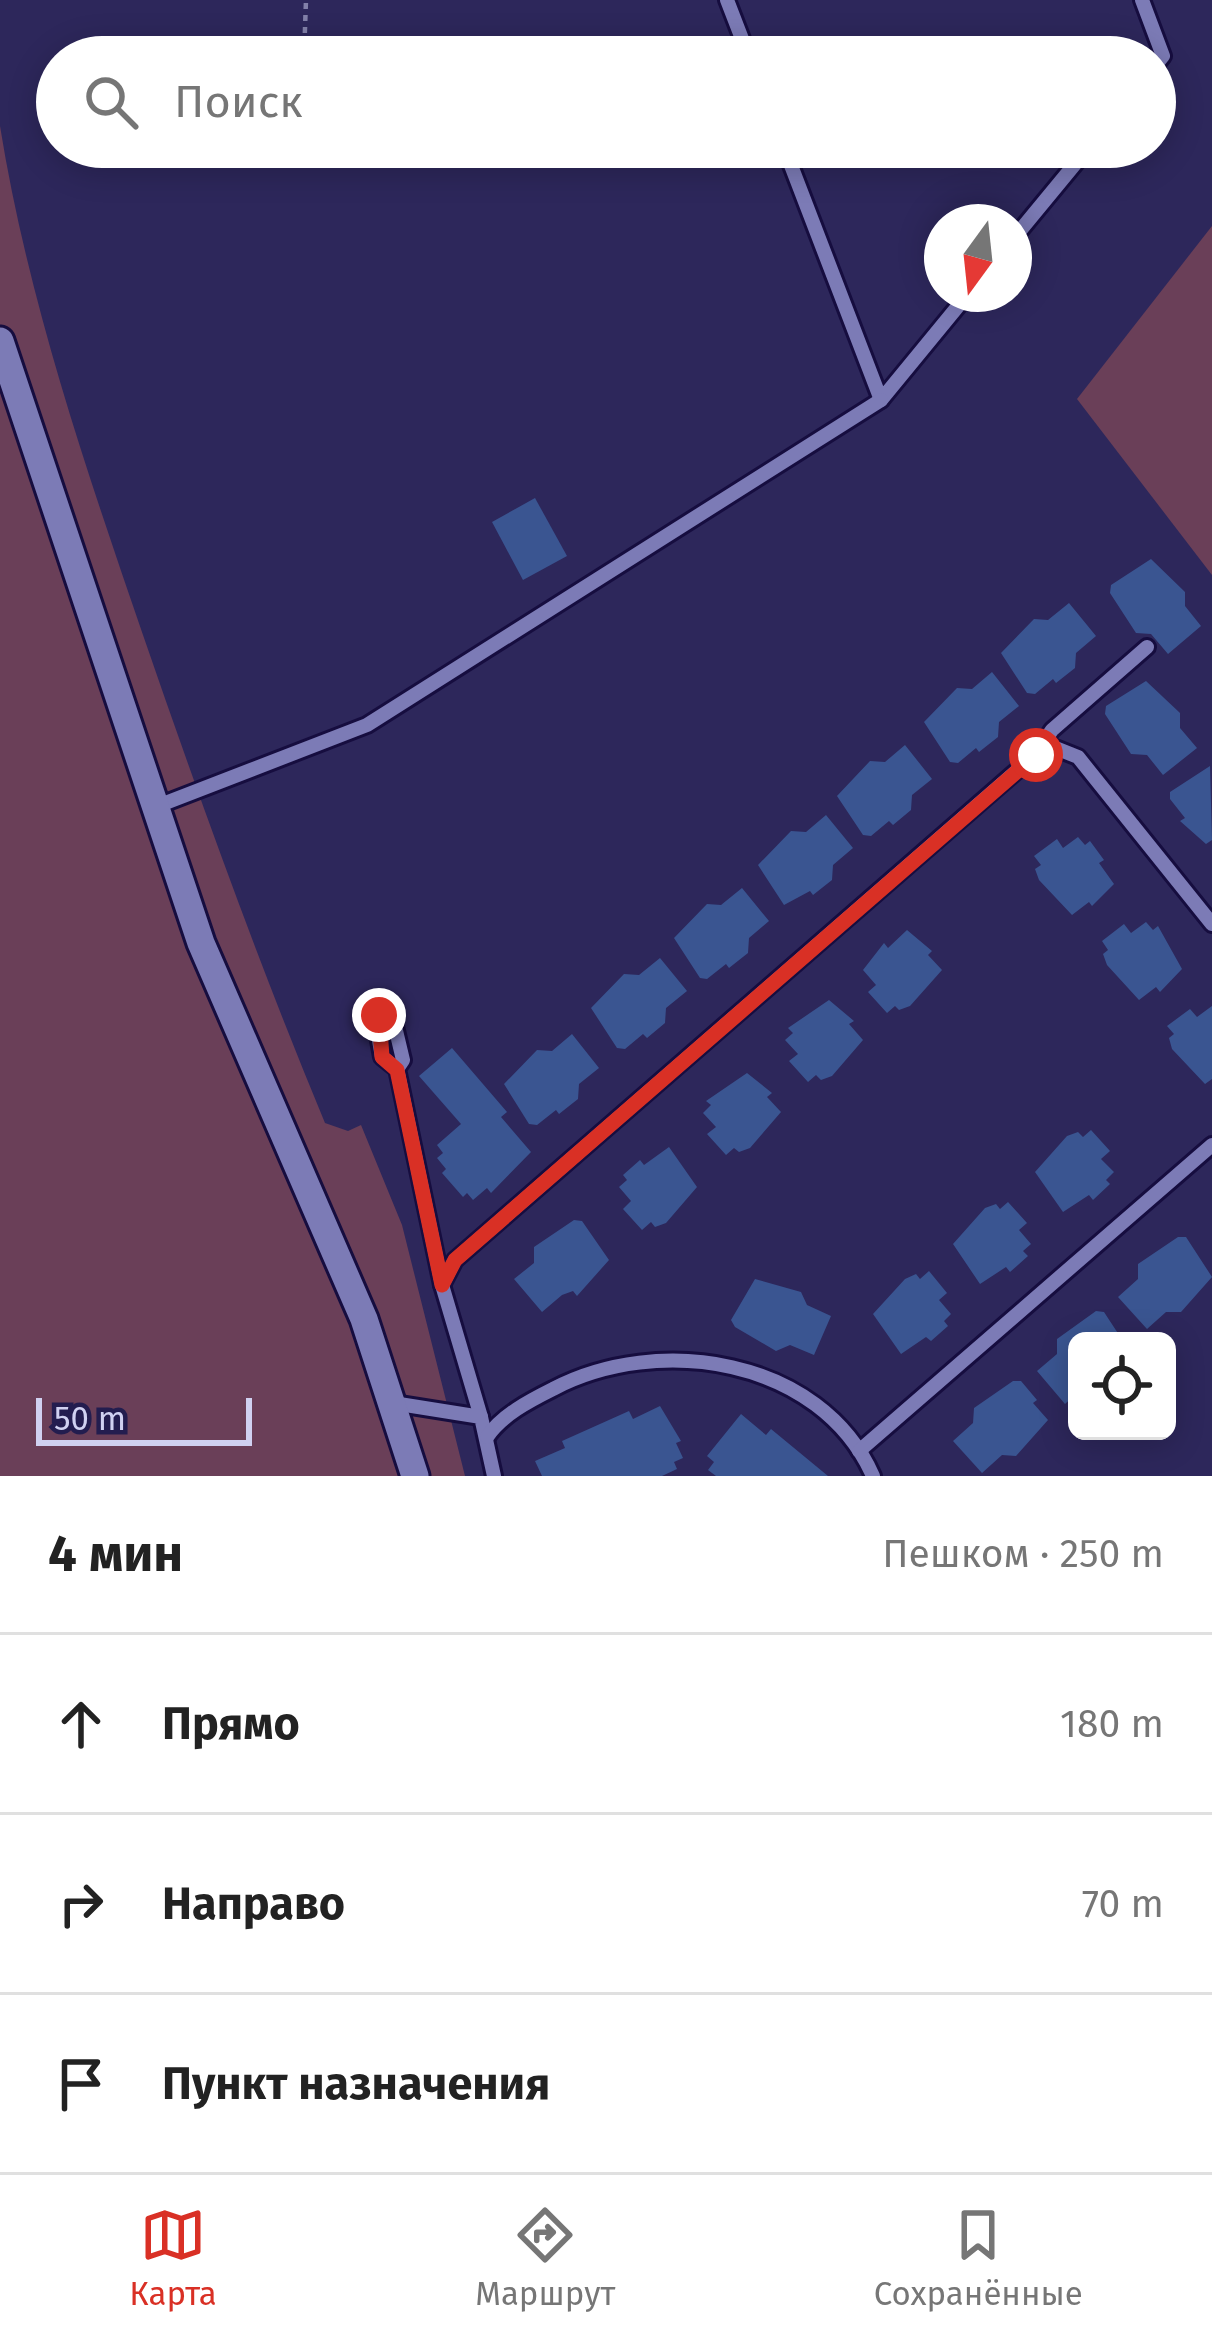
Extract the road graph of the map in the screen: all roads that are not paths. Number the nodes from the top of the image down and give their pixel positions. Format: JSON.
{"nodes":[{"id":1,"x":727,"y":0,"type":"edge"},
{"id":2,"x":1142,"y":0,"type":"edge"},
{"id":3,"x":741,"y":36,"type":"edge"},
{"id":4,"x":1156,"y":36,"type":"edge"},
{"id":5,"x":792,"y":168,"type":"edge"},
{"id":6,"x":1071,"y":168,"type":"edge"},
{"id":7,"x":1032,"y":216,"type":"edge"},
{"id":8,"x":953,"y":312,"type":"edge"},
{"id":9,"x":0,"y":341,"type":"edge"},
{"id":10,"x":881,"y":400,"type":"junction"},
{"id":11,"x":1147,"y":647,"type":"dead end"},
{"id":12,"x":1036,"y":755,"type":"junction"},
{"id":13,"x":155,"y":806,"type":"junction"},
{"id":14,"x":1212,"y":924,"type":"edge"},
{"id":15,"x":397,"y":1070,"type":"dead end"},
{"id":16,"x":1212,"y":1145,"type":"edge"},
{"id":17,"x":442,"y":1285,"type":"junction"},
{"id":18,"x":393,"y":1403,"type":"junction"},
{"id":19,"x":481,"y":1417,"type":"junction"},
{"id":20,"x":487,"y":1437,"type":"junction"},
{"id":21,"x":859,"y":1451,"type":"junction"},
{"id":22,"x":415,"y":1476,"type":"edge"},
{"id":23,"x":494,"y":1476,"type":"edge"},
{"id":24,"x":873,"y":1476,"type":"edge"}],
"edges":[{"from":1,"to":3,"type":"lane"},
{"from":2,"to":4,"type":"lane"},
{"from":5,"to":10,"type":"lane"},
{"from":6,"to":7,"type":"lane"},
{"from":8,"to":10,"type":"lane"},
{"from":9,"to":13,"type":"street"},
{"from":10,"to":13,"type":"lane"},
{"from":11,"to":12,"type":"lane"},
{"from":12,"to":14,"type":"lane"},
{"from":12,"to":17,"type":"lane"},
{"from":13,"to":18,"type":"street"},
{"from":15,"to":17,"type":"lane"},
{"from":16,"to":21,"type":"lane"},
{"from":17,"to":19,"type":"lane"},
{"from":18,"to":19,"type":"lane"},
{"from":18,"to":22,"type":"street"},
{"from":19,"to":20,"type":"lane"},
{"from":20,"to":21,"type":"lane"},
{"from":20,"to":23,"type":"lane"},
{"from":21,"to":24,"type":"lane"}]}
